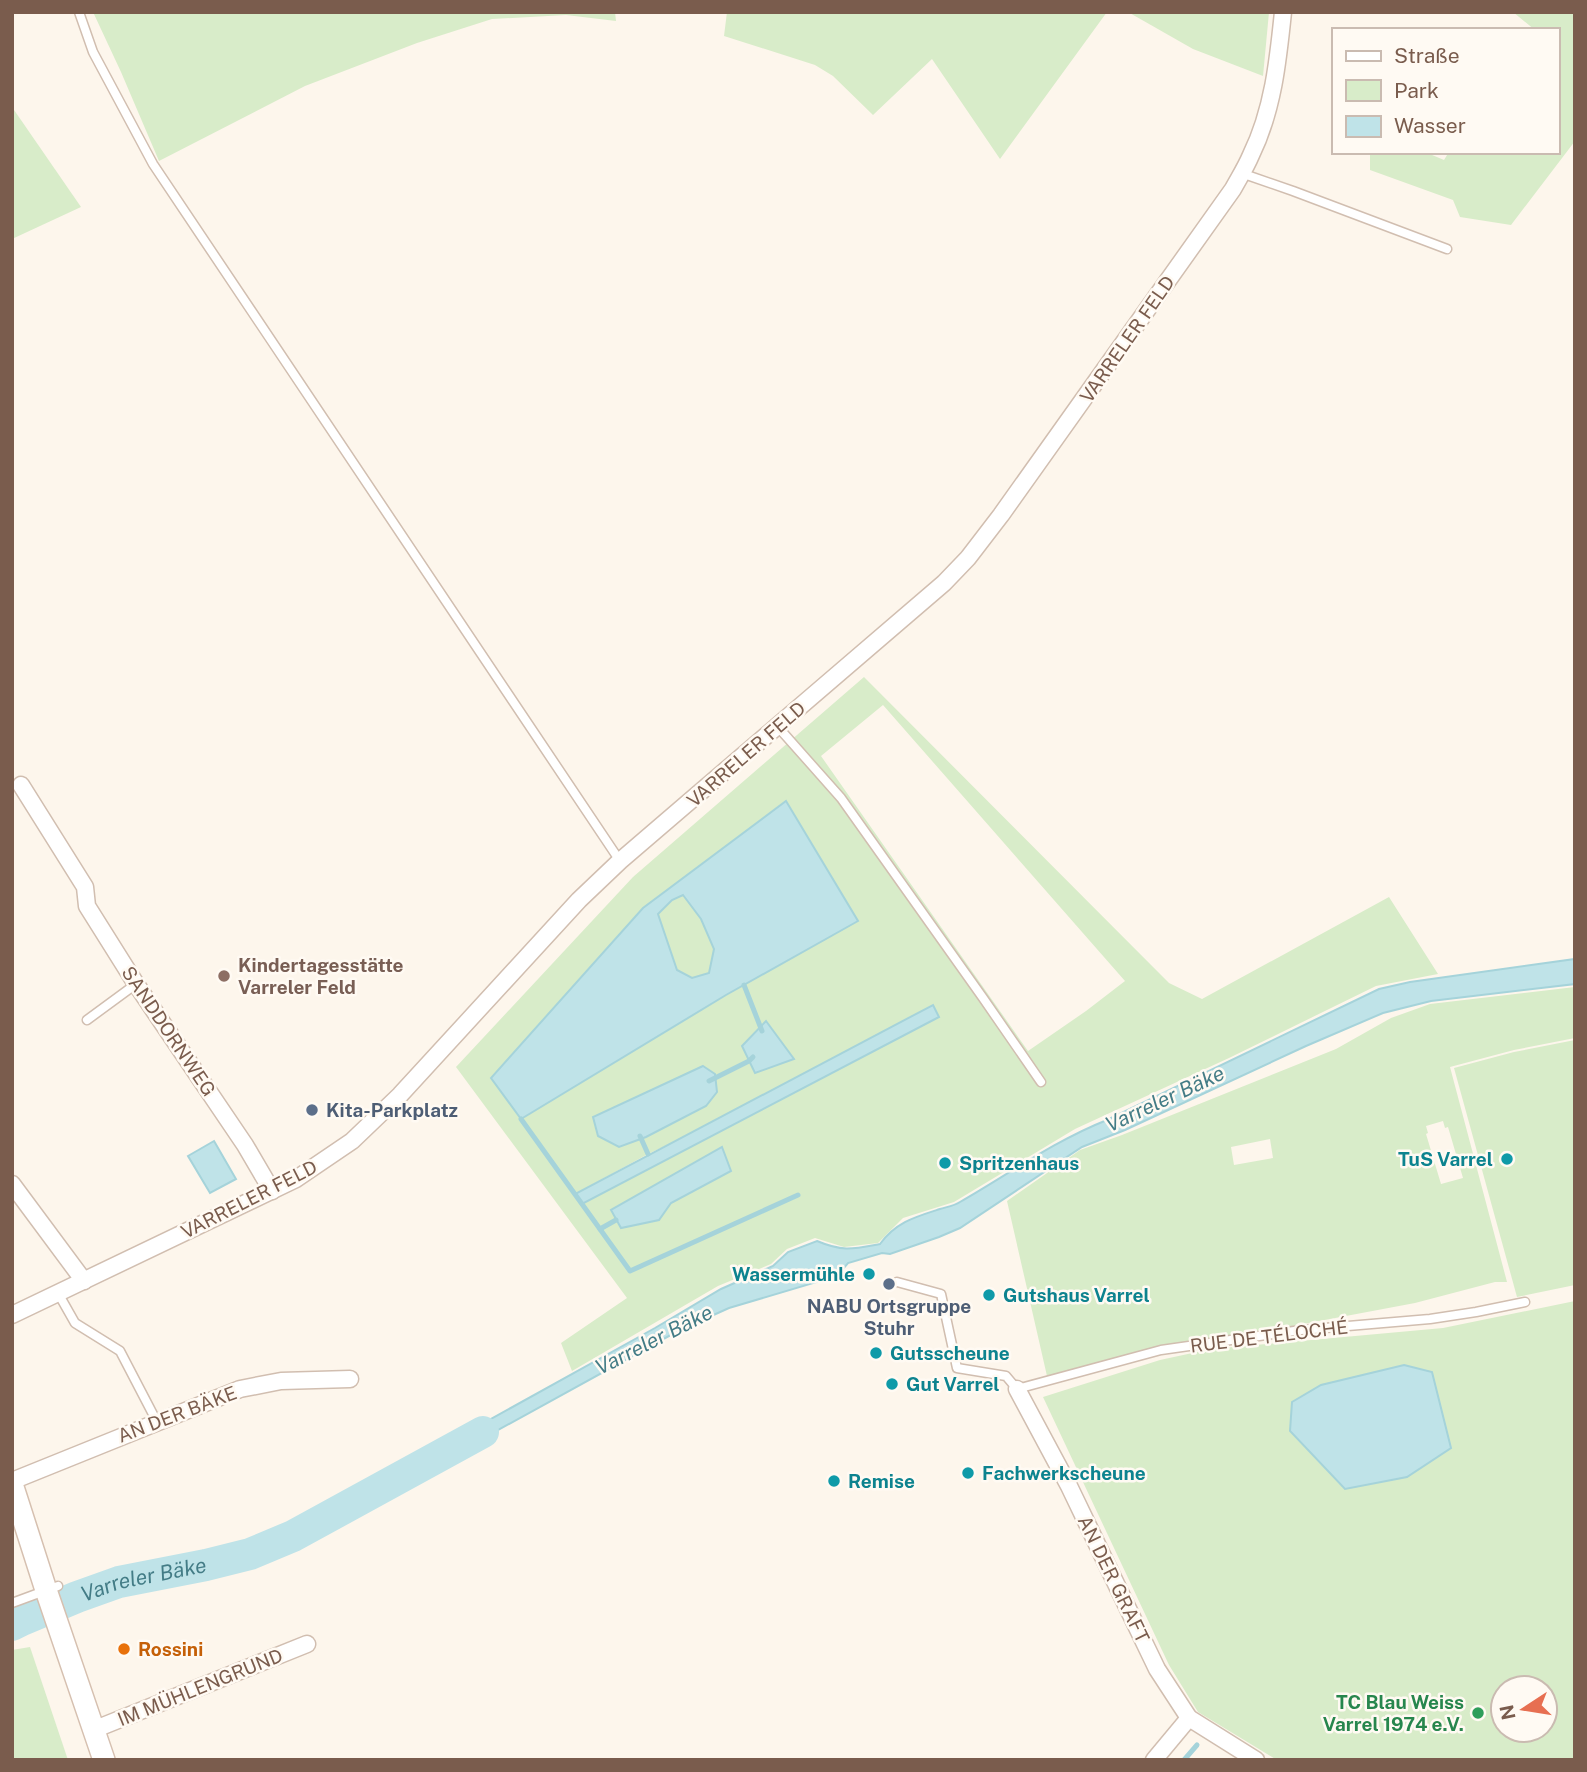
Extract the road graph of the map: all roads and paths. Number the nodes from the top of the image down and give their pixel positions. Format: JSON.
{"nodes":[{"id":1,"x":79,"y":12,"type":"edge"},
{"id":2,"x":1283,"y":12,"type":"edge"},
{"id":3,"x":1241,"y":173,"type":"junction"},
{"id":4,"x":1447,"y":249,"type":"dead end"},
{"id":5,"x":778,"y":727,"type":"junction"},
{"id":6,"x":21,"y":785,"type":"dead end"},
{"id":7,"x":620,"y":861,"type":"junction"},
{"id":8,"x":136,"y":984,"type":"junction"},
{"id":9,"x":87,"y":1020,"type":"dead end"},
{"id":10,"x":1041,"y":1082,"type":"dead end"},
{"id":11,"x":12,"y":1184,"type":"edge"},
{"id":12,"x":272,"y":1191,"type":"junction"},
{"id":13,"x":84,"y":1281,"type":"junction"},
{"id":14,"x":897,"y":1282,"type":"dead end"},
{"id":15,"x":58,"y":1293,"type":"junction"},
{"id":16,"x":1525,"y":1302,"type":"dead end"},
{"id":17,"x":12,"y":1315,"type":"edge"},
{"id":18,"x":350,"y":1379,"type":"dead end"},
{"id":19,"x":1017,"y":1389,"type":"junction"},
{"id":20,"x":158,"y":1422,"type":"junction"},
{"id":21,"x":12,"y":1482,"type":"edge"},
{"id":22,"x":52,"y":1588,"type":"junction"},
{"id":23,"x":12,"y":1602,"type":"edge"},
{"id":24,"x":307,"y":1644,"type":"dead end"},
{"id":25,"x":1189,"y":1718,"type":"junction"},
{"id":26,"x":93,"y":1730,"type":"junction"},
{"id":27,"x":104,"y":1760,"type":"edge"},
{"id":28,"x":1154,"y":1760,"type":"edge"},
{"id":29,"x":1256,"y":1760,"type":"edge"}],
"edges":[{"from":1,"to":7,"type":"lane"},
{"from":2,"to":3,"type":"street","name":"VARRELER FELD"},
{"from":3,"to":4,"type":"lane"},
{"from":3,"to":5,"type":"street","name":"VARRELER FELD"},
{"from":5,"to":7,"type":"street","name":"VARRELER FELD"},
{"from":5,"to":10,"type":"lane"},
{"from":6,"to":8,"type":"street","name":"SANDDORNWEG"},
{"from":7,"to":12,"type":"street","name":"VARRELER FELD"},
{"from":8,"to":9,"type":"lane"},
{"from":8,"to":12,"type":"street","name":"SANDDORNWEG"},
{"from":11,"to":13,"type":"street"},
{"from":12,"to":13,"type":"street","name":"VARRELER FELD"},
{"from":13,"to":15,"type":"street","name":"VARRELER FELD"},
{"from":14,"to":19,"type":"lane"},
{"from":15,"to":17,"type":"street","name":"VARRELER FELD"},
{"from":15,"to":20,"type":"lane"},
{"from":16,"to":19,"type":"lane","name":"RUE DE TÉLOCHÉ"},
{"from":18,"to":20,"type":"street","name":"AN DER BÄKE"},
{"from":19,"to":25,"type":"street","name":"AN DER GRAFT"},
{"from":20,"to":21,"type":"street","name":"AN DER BÄKE"},
{"from":21,"to":22,"type":"main road"},
{"from":22,"to":23,"type":"lane"},
{"from":22,"to":26,"type":"main road"},
{"from":24,"to":26,"type":"street","name":"IM MÜHLENGRUND"},
{"from":25,"to":28,"type":"street"},
{"from":25,"to":29,"type":"street"},
{"from":26,"to":27,"type":"main road"}]}
